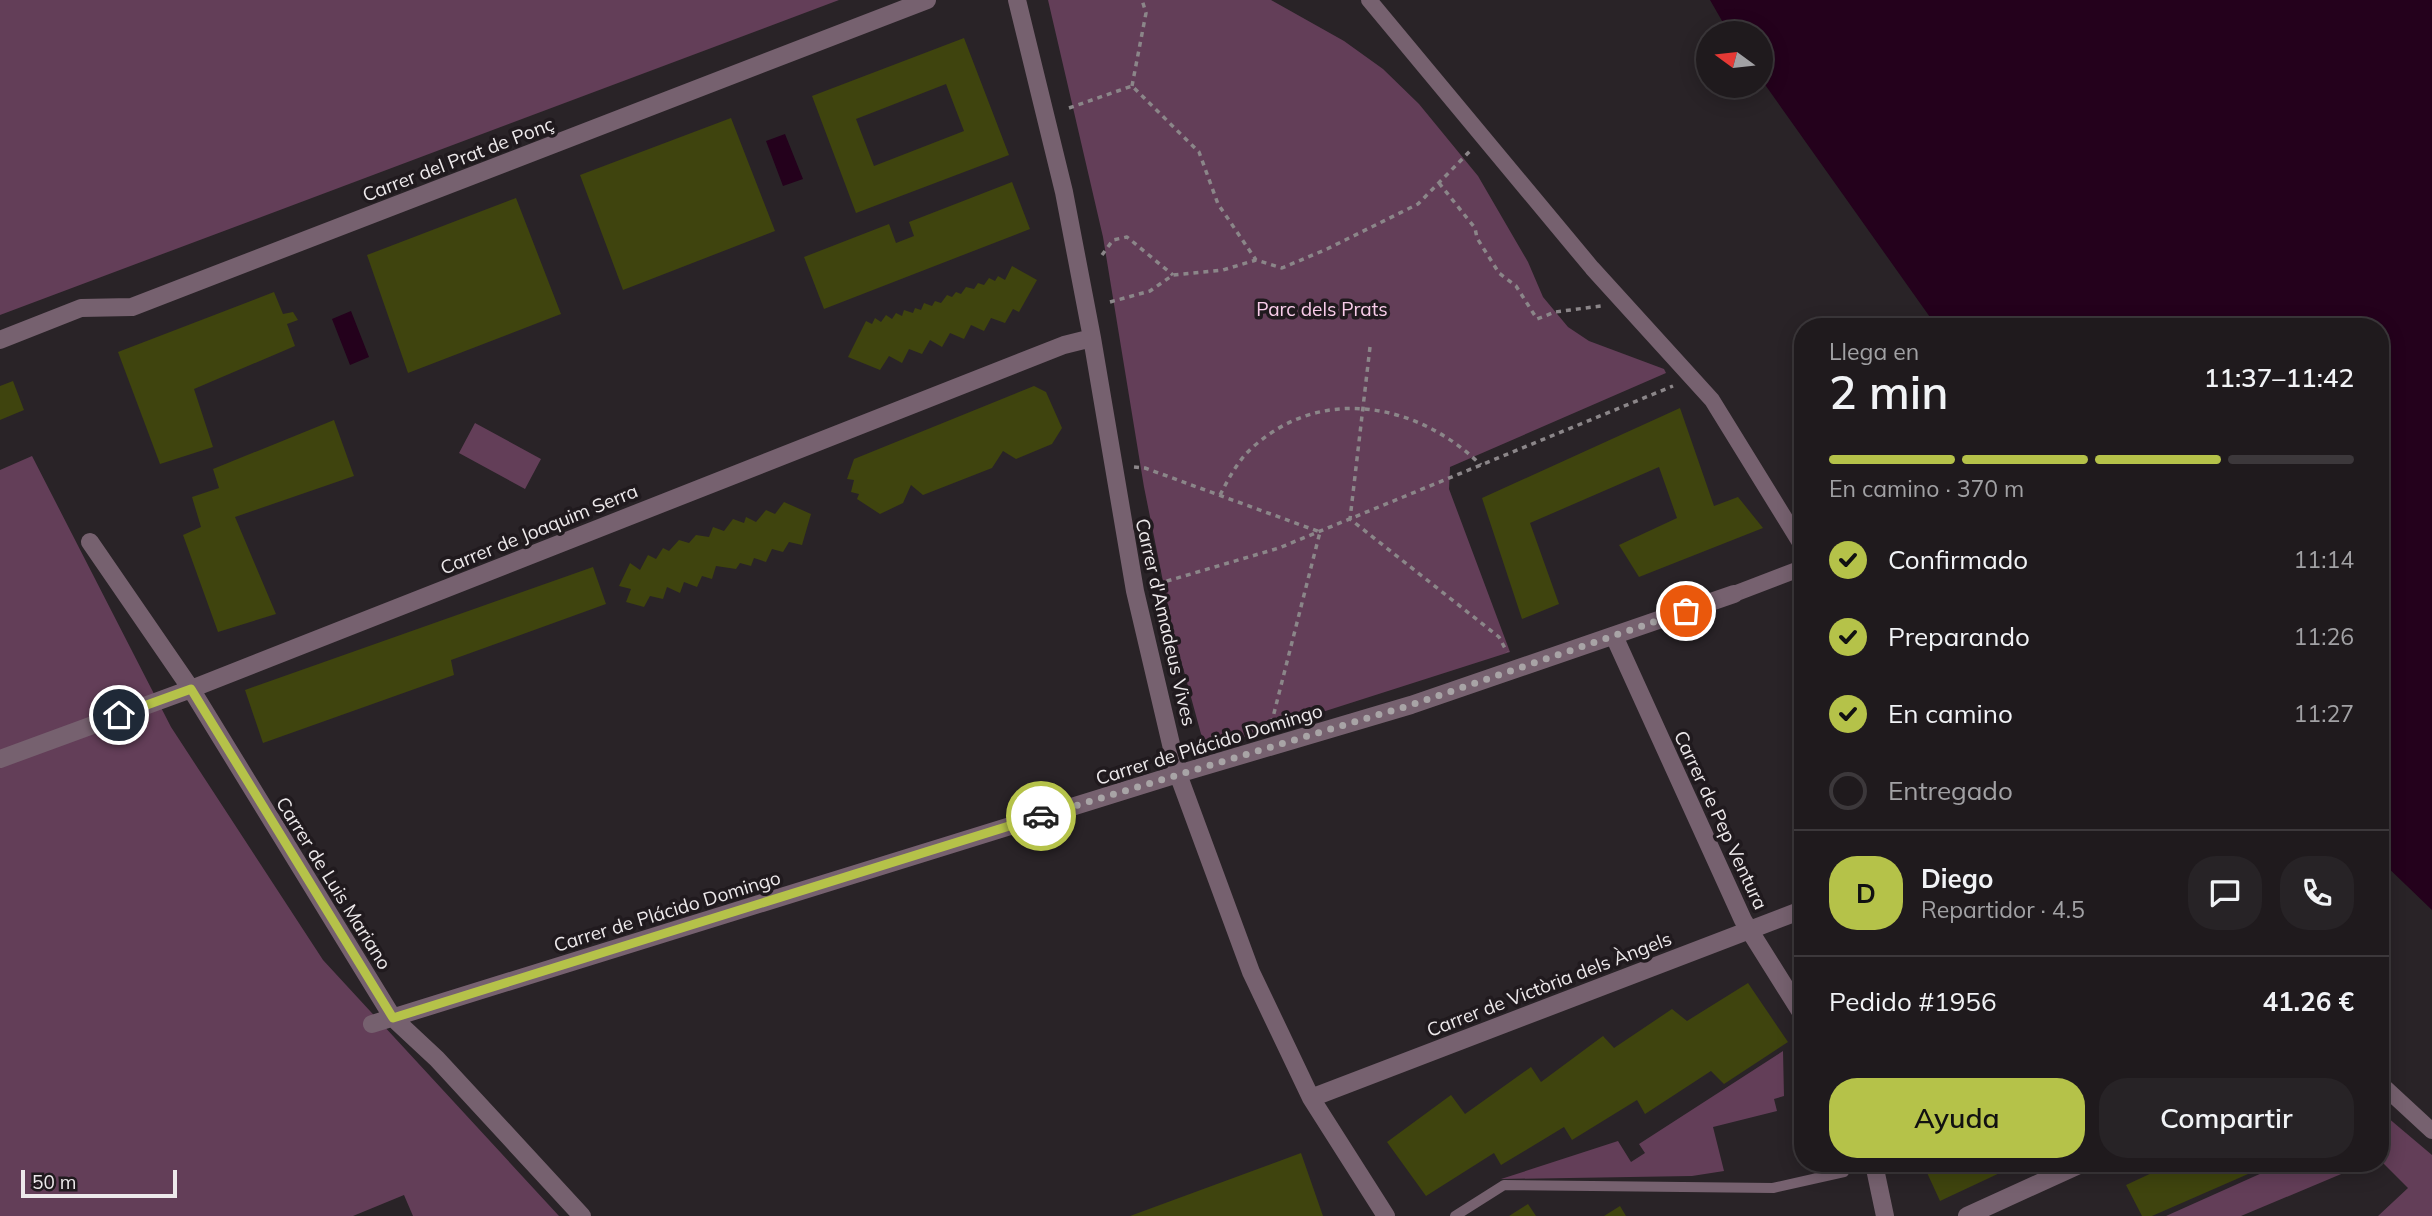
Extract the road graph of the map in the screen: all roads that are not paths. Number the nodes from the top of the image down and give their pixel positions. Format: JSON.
{"nodes":[{"id":1,"x":927,"y":0,"type":"edge"},
{"id":2,"x":1017,"y":0,"type":"edge"},
{"id":3,"x":1368,"y":0,"type":"edge"},
{"id":4,"x":1092,"y":338,"type":"junction"},
{"id":5,"x":0,"y":340,"type":"edge"},
{"id":6,"x":1794,"y":533,"type":"edge"},
{"id":7,"x":90,"y":542,"type":"dead end"},
{"id":8,"x":1794,"y":571,"type":"edge"},
{"id":9,"x":1734,"y":594,"type":"joint"},
{"id":10,"x":1614,"y":636,"type":"junction"},
{"id":11,"x":191,"y":689,"type":"junction"},
{"id":12,"x":0,"y":759,"type":"edge"},
{"id":13,"x":1178,"y":774,"type":"junction"},
{"id":14,"x":1794,"y":913,"type":"edge"},
{"id":15,"x":1748,"y":930,"type":"junction"},
{"id":16,"x":1794,"y":1002,"type":"edge"},
{"id":17,"x":393,"y":1018,"type":"junction"},
{"id":18,"x":372,"y":1024,"type":"dead end"},
{"id":19,"x":2389,"y":1091,"type":"edge"},
{"id":20,"x":1311,"y":1097,"type":"junction"},
{"id":21,"x":2432,"y":1131,"type":"edge"},
{"id":22,"x":1844,"y":1172,"type":"dead end"},
{"id":23,"x":1876,"y":1172,"type":"edge"},
{"id":24,"x":2063,"y":1172,"type":"edge"},
{"id":25,"x":582,"y":1216,"type":"edge"},
{"id":26,"x":1386,"y":1216,"type":"edge"},
{"id":27,"x":1455,"y":1216,"type":"edge"},
{"id":28,"x":1885,"y":1216,"type":"edge"},
{"id":29,"x":1967,"y":1216,"type":"edge"}],
"edges":[{"from":1,"to":5,"type":"street","name":"Carrer del Prat de Ponç"},
{"from":2,"to":4,"type":"street","name":"Carrer d'Amadeus Vives"},
{"from":3,"to":6,"type":"street"},
{"from":4,"to":11,"type":"street","name":"Carrer de Joaquim Serra"},
{"from":4,"to":13,"type":"street","name":"Carrer d'Amadeus Vives"},
{"from":7,"to":11,"type":"street","name":"Carrer de Luis Mariano"},
{"from":8,"to":9,"type":"street"},
{"from":9,"to":10,"type":"street","name":"Carrer de Plácido Domingo"},
{"from":10,"to":13,"type":"street","name":"Carrer de Plácido Domingo"},
{"from":10,"to":15,"type":"street","name":"Carrer de Pep Ventura"},
{"from":11,"to":12,"type":"street","name":"Carrer de Joaquim Serra"},
{"from":11,"to":17,"type":"street","name":"Carrer de Luis Mariano"},
{"from":13,"to":17,"type":"street","name":"Carrer de Plácido Domingo"},
{"from":13,"to":20,"type":"street","name":"Carrer d'Amadeus Vives"},
{"from":14,"to":15,"type":"street","name":"Carrer de Victòria dels Àngels"},
{"from":15,"to":16,"type":"street","name":"Carrer de Pep Ventura"},
{"from":15,"to":20,"type":"street","name":"Carrer de Victòria dels Àngels"},
{"from":17,"to":18,"type":"street","name":"Carrer de Plácido Domingo"},
{"from":17,"to":25,"type":"street","name":"Carrer de Luis Mariano"},
{"from":19,"to":21,"type":"street"},
{"from":20,"to":26,"type":"street","name":"Carrer d'Amadeus Vives"},
{"from":22,"to":27,"type":"lane"},
{"from":23,"to":28,"type":"street"},
{"from":24,"to":29,"type":"street"}]}
